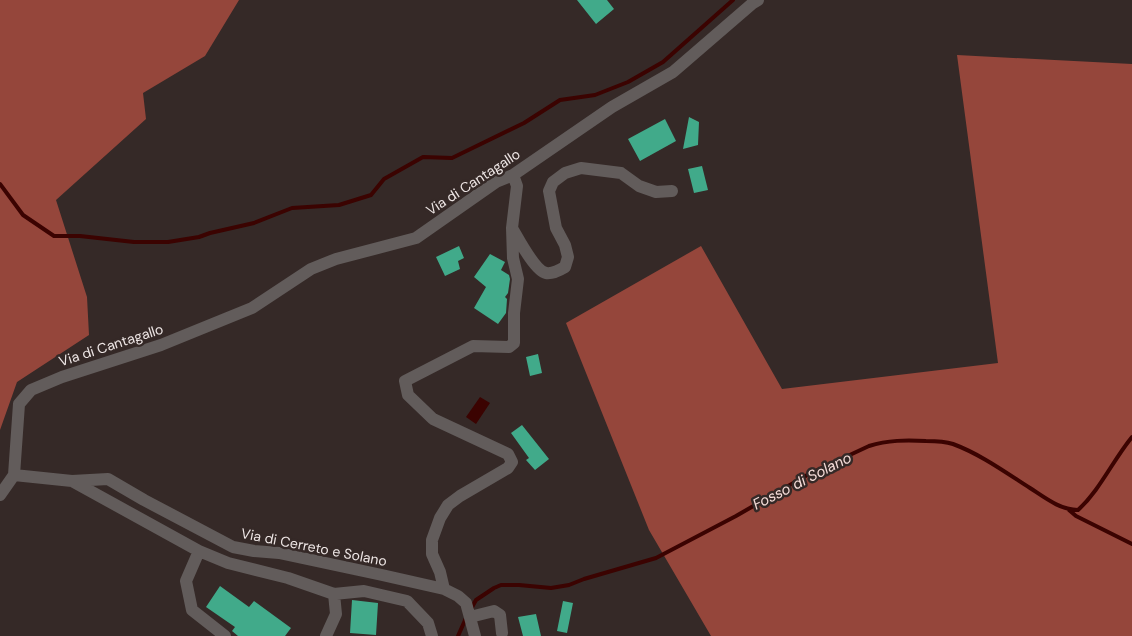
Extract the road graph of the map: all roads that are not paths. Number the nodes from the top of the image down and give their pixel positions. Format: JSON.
{"nodes":[{"id":1,"x":758,"y":0,"type":"edge"},
{"id":2,"x":513,"y":176,"type":"junction"},
{"id":3,"x":672,"y":191,"type":"dead end"},
{"id":4,"x":512,"y":228,"type":"junction"},
{"id":5,"x":14,"y":475,"type":"junction"},
{"id":6,"x":72,"y":481,"type":"junction"},
{"id":7,"x":0,"y":495,"type":"edge"},
{"id":8,"x":199,"y":551,"type":"junction"},
{"id":9,"x":444,"y":589,"type":"junction"},
{"id":10,"x":334,"y":594,"type":"junction"},
{"id":11,"x":470,"y":617,"type":"junction"},
{"id":12,"x":502,"y":633,"type":"dead end"},
{"id":13,"x":225,"y":636,"type":"edge"},
{"id":14,"x":326,"y":636,"type":"edge"},
{"id":15,"x":432,"y":636,"type":"edge"},
{"id":16,"x":475,"y":636,"type":"edge"}],
"edges":[{"from":1,"to":2,"type":"street","name":"Via di Cantagallo"},
{"from":2,"to":4,"type":"street"},
{"from":2,"to":5,"type":"street","name":"Via di Cantagallo"},
{"from":3,"to":4,"type":"street"},
{"from":4,"to":9,"type":"street"},
{"from":5,"to":6,"type":"street","name":"Via di Cerreto e Solano"},
{"from":5,"to":7,"type":"street"},
{"from":6,"to":8,"type":"street"},
{"from":6,"to":9,"type":"street","name":"Via di Cerreto e Solano"},
{"from":8,"to":10,"type":"street"},
{"from":8,"to":13,"type":"street"},
{"from":9,"to":11,"type":"street","name":"Via di Cerreto e Solano"},
{"from":10,"to":14,"type":"street"},
{"from":10,"to":15,"type":"street"},
{"from":11,"to":12,"type":"street"},
{"from":11,"to":16,"type":"street","name":"Via di Cerreto e Solano"}]}
